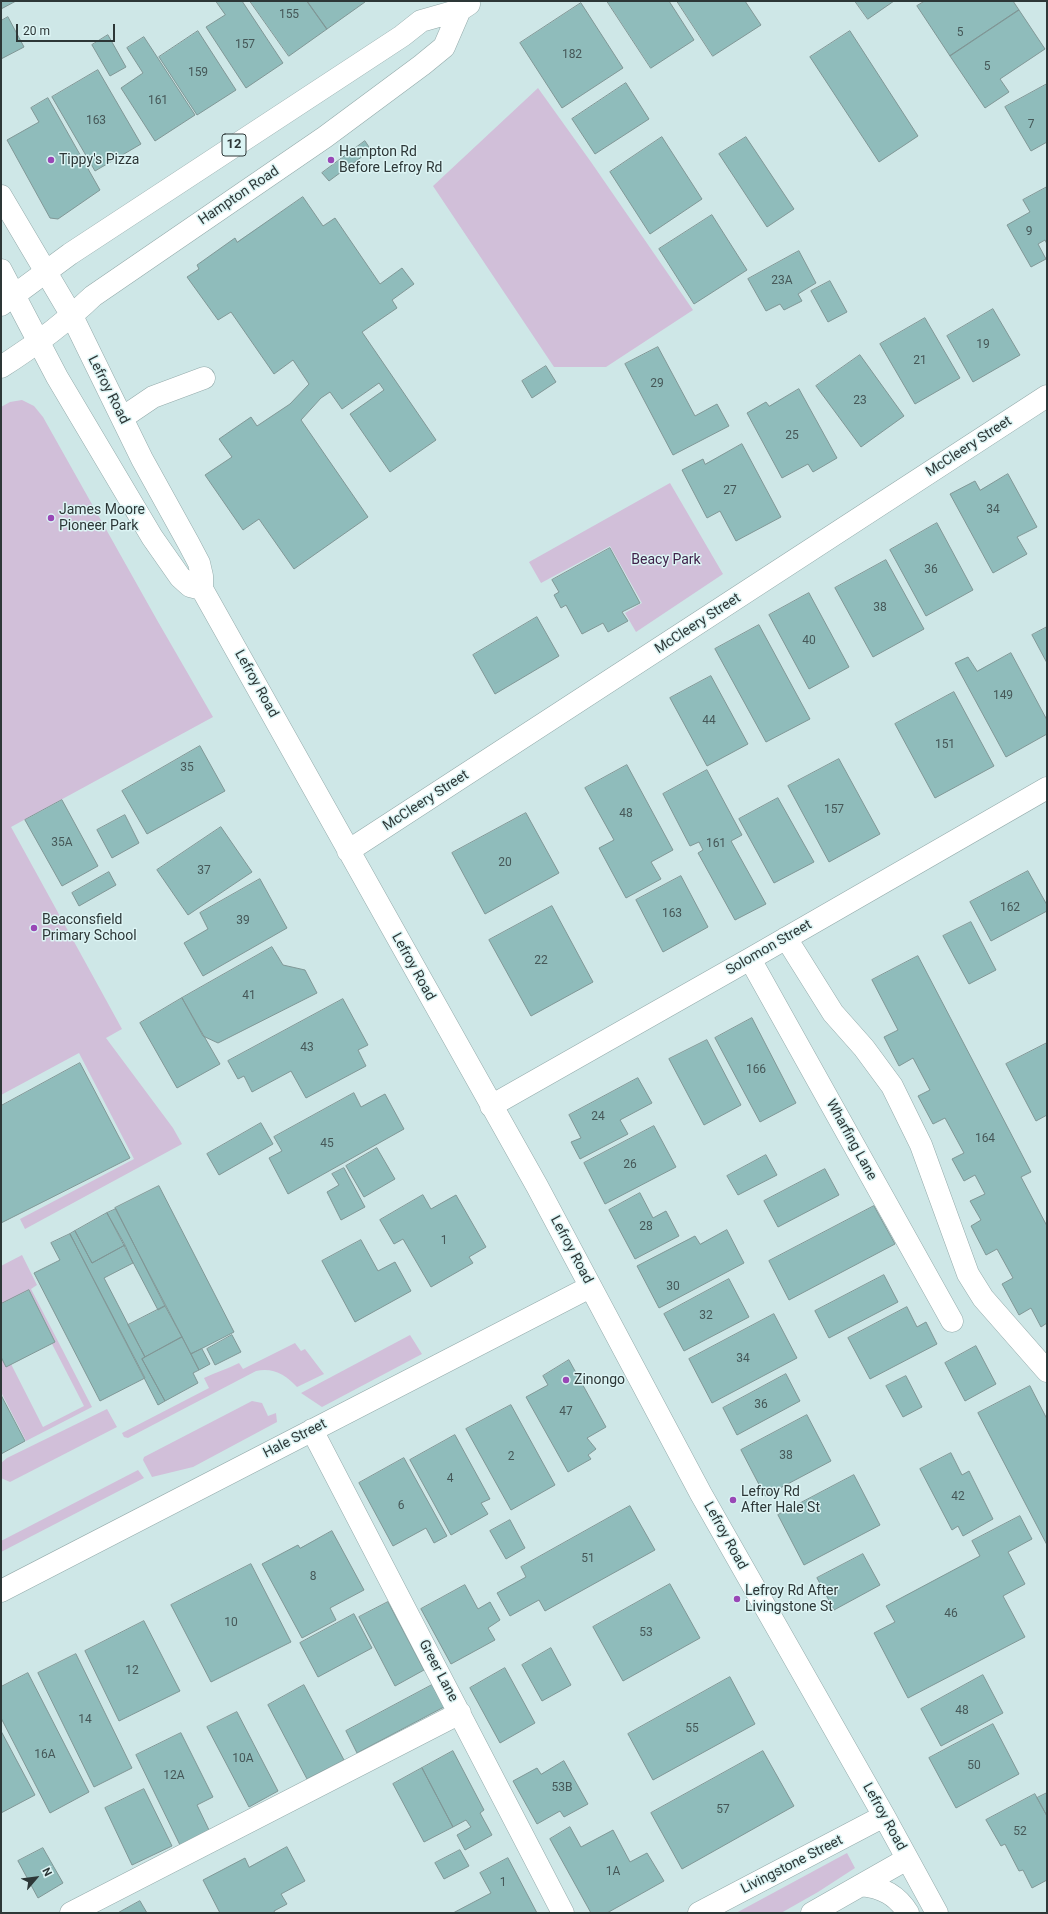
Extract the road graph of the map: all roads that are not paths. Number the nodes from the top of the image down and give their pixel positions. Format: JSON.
{"nodes":[{"id":1,"x":467,"y":5,"type":"edge"},
{"id":2,"x":1,"y":196,"type":"edge"},
{"id":3,"x":1,"y":270,"type":"edge"},
{"id":4,"x":46,"y":272,"type":"junction"},
{"id":5,"x":8,"y":301,"type":"edge"},
{"id":6,"x":72,"y":316,"type":"junction"},
{"id":7,"x":39,"y":342,"type":"junction"},
{"id":8,"x":1,"y":367,"type":"edge"},
{"id":9,"x":204,"y":378,"type":"dead end"},
{"id":10,"x":1047,"y":396,"type":"edge"},
{"id":11,"x":122,"y":418,"type":"junction"},
{"id":12,"x":202,"y":589,"type":"junction"},
{"id":13,"x":1047,"y":788,"type":"edge"},
{"id":14,"x":348,"y":851,"type":"junction"},
{"id":15,"x":786,"y":938,"type":"junction"},
{"id":16,"x":750,"y":959,"type":"junction"},
{"id":17,"x":491,"y":1106,"type":"junction"},
{"id":18,"x":590,"y":1287,"type":"junction"},
{"id":19,"x":952,"y":1321,"type":"dead end"},
{"id":20,"x":1047,"y":1371,"type":"edge"},
{"id":21,"x":312,"y":1430,"type":"junction"},
{"id":22,"x":1,"y":1591,"type":"edge"},
{"id":23,"x":460,"y":1713,"type":"junction"},
{"id":24,"x":884,"y":1816,"type":"junction"},
{"id":25,"x":907,"y":1859,"type":"junction"},
{"id":26,"x":861,"y":1885,"type":"junction"},
{"id":27,"x":71,"y":1913,"type":"edge"},
{"id":28,"x":563,"y":1913,"type":"edge"},
{"id":29,"x":700,"y":1913,"type":"edge"},
{"id":30,"x":812,"y":1913,"type":"edge"},
{"id":31,"x":908,"y":1913,"type":"edge"},
{"id":32,"x":937,"y":1913,"type":"edge"}],
"edges":[{"from":1,"to":4,"type":"street","name":"Hampton Road","number":"12"},
{"from":1,"to":6,"type":"street","name":"Hampton Road","number":"12"},
{"from":2,"to":4,"type":"street","name":"Lefroy Road"},
{"from":3,"to":5,"type":"street"},
{"from":4,"to":5,"type":"street","name":"Hampton Road","number":"12"},
{"from":4,"to":6,"type":"street","name":"Lefroy Road"},
{"from":5,"to":7,"type":"street"},
{"from":6,"to":7,"type":"street","name":"Hampton Road","number":"12"},
{"from":6,"to":11,"type":"street","name":"Lefroy Road"},
{"from":7,"to":8,"type":"street","name":"Hampton Road","number":"12"},
{"from":7,"to":12,"type":"street"},
{"from":9,"to":11,"type":"street"},
{"from":10,"to":14,"type":"street","name":"McCleery Street"},
{"from":11,"to":12,"type":"street","name":"Lefroy Road"},
{"from":12,"to":14,"type":"street","name":"Lefroy Road"},
{"from":13,"to":15,"type":"street","name":"Solomon Street"},
{"from":14,"to":17,"type":"street","name":"Lefroy Road"},
{"from":15,"to":16,"type":"street","name":"Solomon Street"},
{"from":15,"to":20,"type":"street"},
{"from":16,"to":17,"type":"street","name":"Solomon Street"},
{"from":16,"to":19,"type":"street","name":"Wharfing Lane"},
{"from":17,"to":18,"type":"street","name":"Lefroy Road"},
{"from":18,"to":21,"type":"street","name":"Hale Street"},
{"from":18,"to":24,"type":"street","name":"Lefroy Road"},
{"from":21,"to":22,"type":"street","name":"Hale Street"},
{"from":21,"to":23,"type":"street","name":"Greer Lane"},
{"from":23,"to":27,"type":"street"},
{"from":23,"to":28,"type":"street","name":"Greer Lane"},
{"from":24,"to":25,"type":"street","name":"Lefroy Road"},
{"from":24,"to":29,"type":"street","name":"Livingstone Street"},
{"from":25,"to":26,"type":"street"},
{"from":25,"to":32,"type":"street","name":"Lefroy Road"},
{"from":26,"to":30,"type":"street"},
{"from":26,"to":31,"type":"street"}]}
